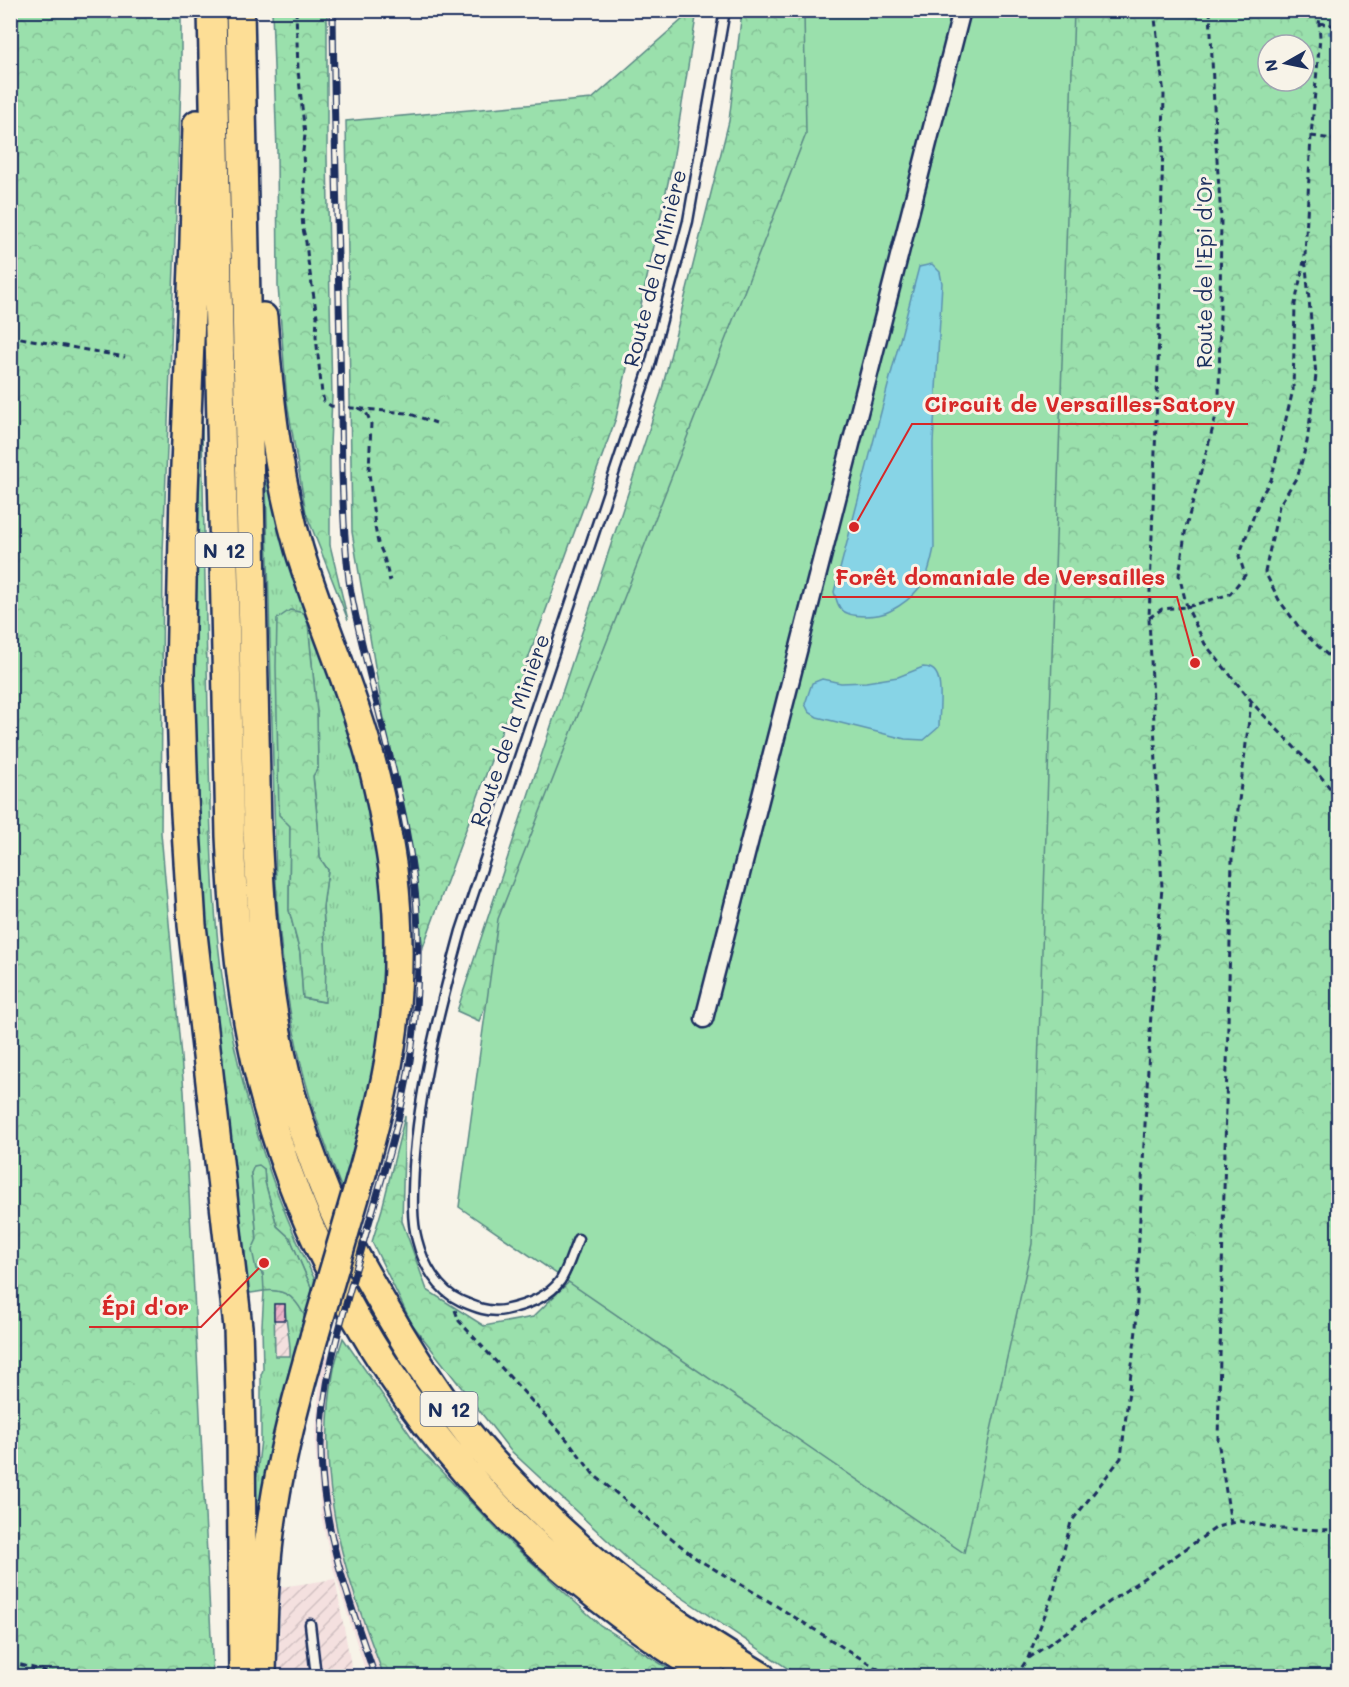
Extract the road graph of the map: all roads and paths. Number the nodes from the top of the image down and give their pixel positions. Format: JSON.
{"nodes":[{"id":1,"x":212,"y":10,"type":"edge"},
{"id":2,"x":240,"y":10,"type":"edge"},
{"id":3,"x":296,"y":10,"type":"edge"},
{"id":4,"x":725,"y":10,"type":"edge"},
{"id":5,"x":962,"y":10,"type":"edge"},
{"id":6,"x":1154,"y":10,"type":"edge"},
{"id":7,"x":1210,"y":10,"type":"edge"},
{"id":8,"x":1322,"y":10,"type":"edge"},
{"id":9,"x":1319,"y":23,"type":"junction"},
{"id":10,"x":1338,"y":26,"type":"edge"},
{"id":11,"x":213,"y":59,"type":"junction"},
{"id":12,"x":1311,"y":136,"type":"junction"},
{"id":13,"x":1338,"y":149,"type":"edge"},
{"id":14,"x":1338,"y":239,"type":"edge"},
{"id":15,"x":1305,"y":256,"type":"junction"},
{"id":16,"x":245,"y":268,"type":"junction"},
{"id":17,"x":1338,"y":279,"type":"edge"},
{"id":18,"x":10,"y":336,"type":"edge"},
{"id":19,"x":125,"y":357,"type":"dead end"},
{"id":20,"x":356,"y":407,"type":"junction"},
{"id":21,"x":436,"y":423,"type":"dead end"},
{"id":22,"x":390,"y":580,"type":"dead end"},
{"id":23,"x":1187,"y":607,"type":"junction"},
{"id":24,"x":1149,"y":618,"type":"junction"},
{"id":25,"x":1338,"y":665,"type":"edge"},
{"id":26,"x":1251,"y":701,"type":"junction"},
{"id":27,"x":1338,"y":798,"type":"edge"},
{"id":28,"x":704,"y":1019,"type":"dead end"},
{"id":29,"x":578,"y":1239,"type":"dead end"},
{"id":30,"x":452,"y":1297,"type":"junction"},
{"id":31,"x":1231,"y":1524,"type":"junction"},
{"id":32,"x":1338,"y":1530,"type":"edge"},
{"id":33,"x":310,"y":1624,"type":"dead end"},
{"id":34,"x":1028,"y":1658,"type":"junction"},
{"id":35,"x":10,"y":1662,"type":"edge"},
{"id":36,"x":64,"y":1677,"type":"edge"},
{"id":37,"x":243,"y":1677,"type":"edge"},
{"id":38,"x":262,"y":1677,"type":"edge"},
{"id":39,"x":315,"y":1677,"type":"edge"},
{"id":40,"x":711,"y":1677,"type":"edge"},
{"id":41,"x":762,"y":1677,"type":"edge"},
{"id":42,"x":919,"y":1677,"type":"edge"},
{"id":43,"x":1016,"y":1677,"type":"edge"}],
"edges":[{"from":1,"to":11,"type":"highway","number":"N 12"},
{"from":2,"to":16,"type":"highway","number":"N 12"},
{"from":3,"to":20,"type":"path"},
{"from":4,"to":30,"type":"lane","name":"Route de la Minière"},
{"from":5,"to":28,"type":"street"},
{"from":6,"to":24,"type":"path"},
{"from":7,"to":23,"type":"path","name":"Route de l'Epi d'Or"},
{"from":8,"to":9,"type":"path"},
{"from":9,"to":10,"type":"path"},
{"from":9,"to":12,"type":"path"},
{"from":11,"to":37,"type":"highway"},
{"from":11,"to":40,"type":"highway","number":"N 12"},
{"from":12,"to":13,"type":"path"},
{"from":12,"to":15,"type":"path"},
{"from":14,"to":17,"type":"path"},
{"from":15,"to":23,"type":"path"},
{"from":15,"to":25,"type":"path"},
{"from":16,"to":38,"type":"highway","bridge":true},
{"from":16,"to":41,"type":"highway","number":"N 12"},
{"from":18,"to":19,"type":"path"},
{"from":20,"to":21,"type":"path"},
{"from":20,"to":22,"type":"path"},
{"from":23,"to":24,"type":"path"},
{"from":23,"to":26,"type":"path","name":"Route de l'Epi d'Or"},
{"from":24,"to":34,"type":"path"},
{"from":26,"to":27,"type":"path","name":"Route de l'Epi d'Or"},
{"from":26,"to":31,"type":"path"},
{"from":29,"to":30,"type":"lane","name":"Route de la Minière"},
{"from":30,"to":42,"type":"path"},
{"from":31,"to":32,"type":"path"},
{"from":31,"to":34,"type":"path"},
{"from":33,"to":39,"type":"lane"},
{"from":34,"to":43,"type":"path"},
{"from":35,"to":36,"type":"path"}]}
